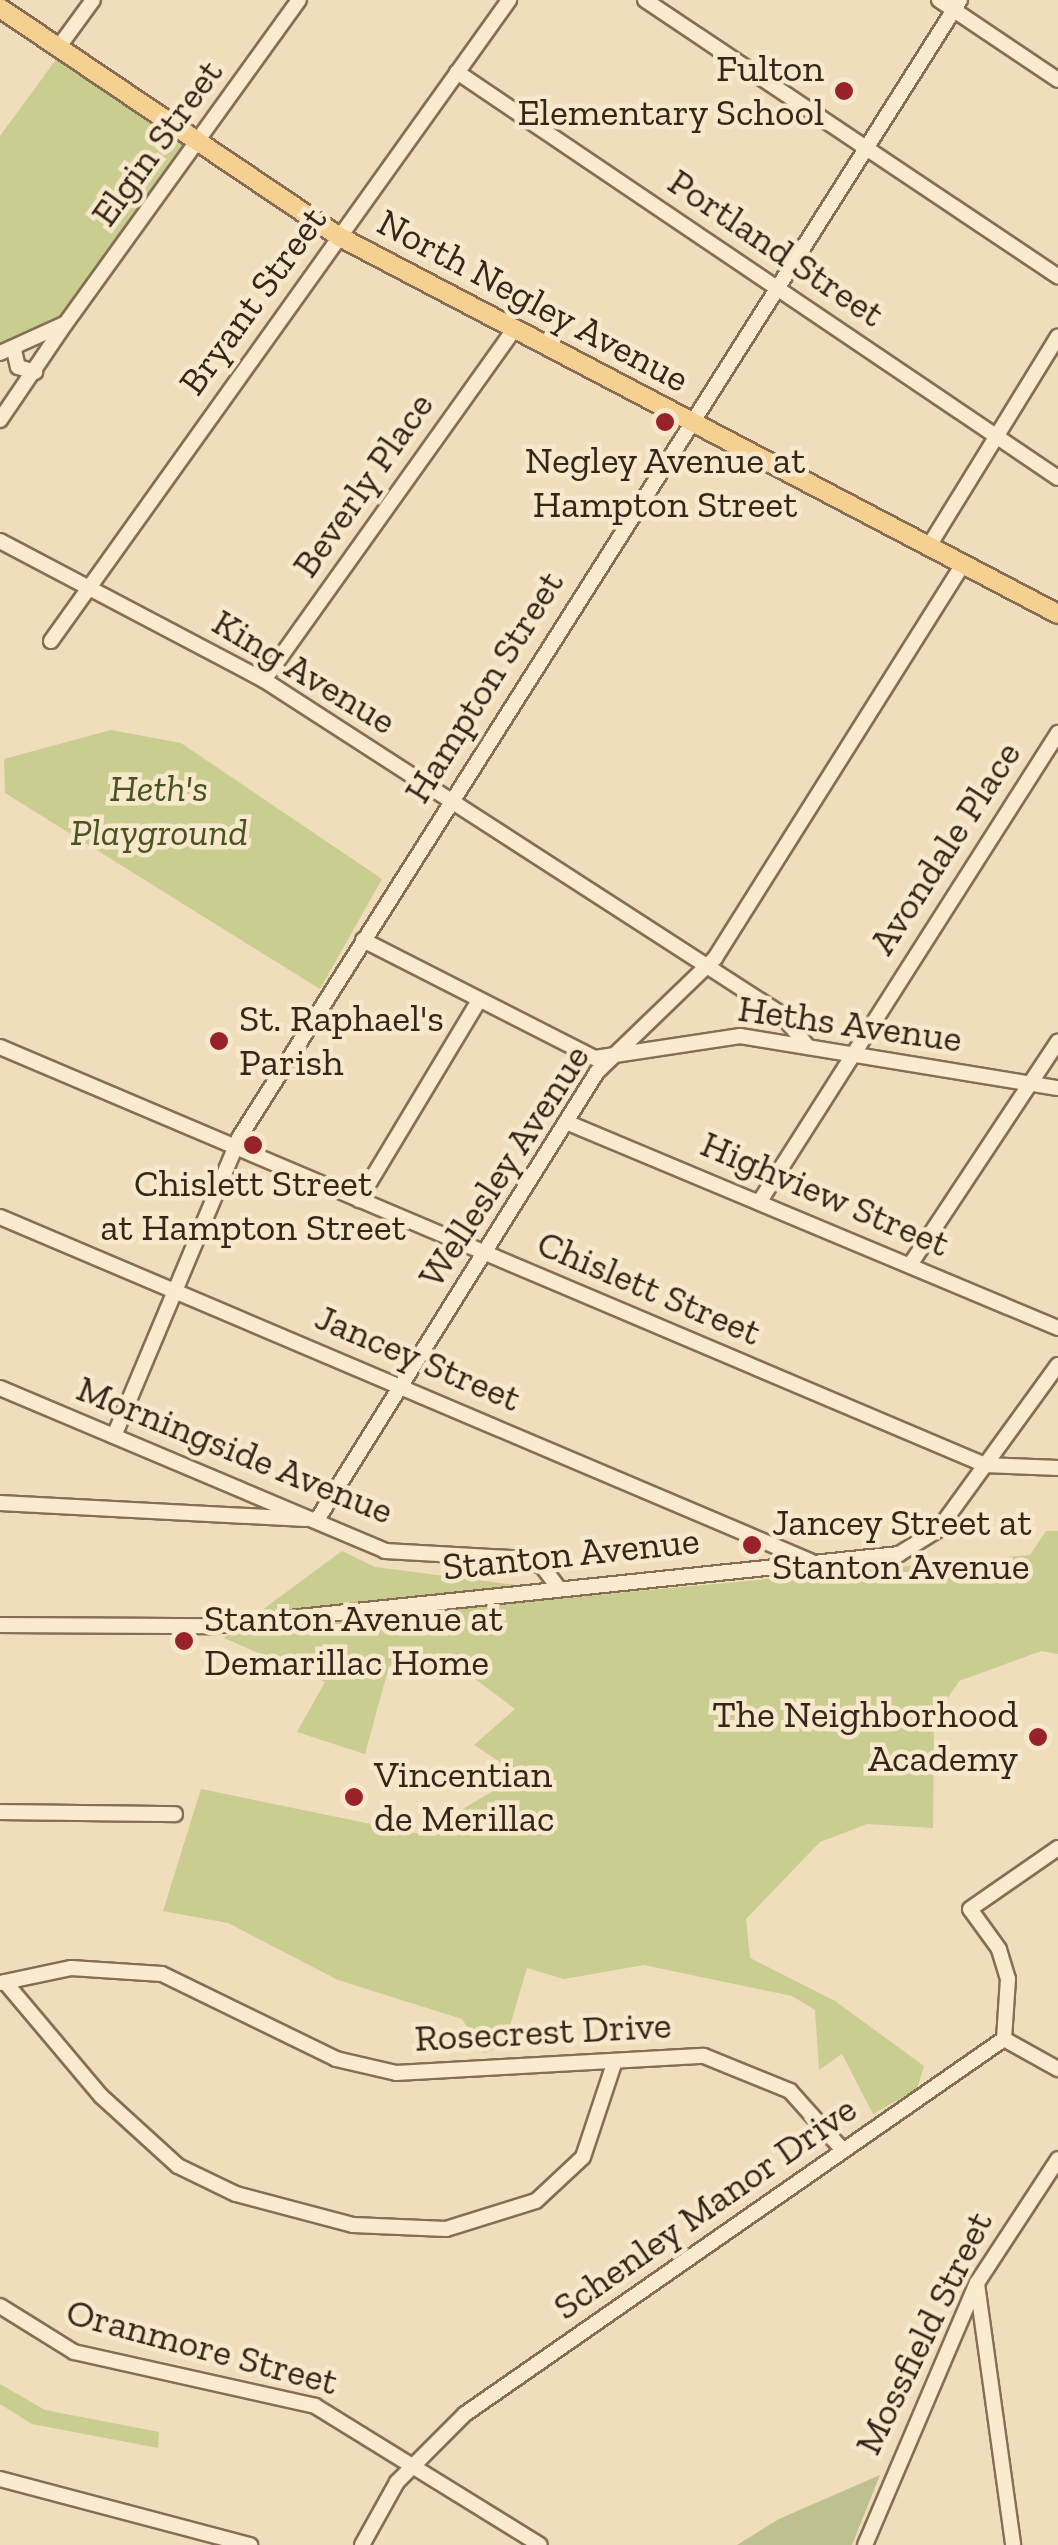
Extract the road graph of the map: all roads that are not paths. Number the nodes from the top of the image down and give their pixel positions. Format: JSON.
{"nodes":[{"id":1,"x":92,"y":0,"type":"edge"},
{"id":2,"x":299,"y":0,"type":"edge"},
{"id":3,"x":509,"y":0,"type":"edge"},
{"id":4,"x":645,"y":0,"type":"edge"},
{"id":5,"x":938,"y":0,"type":"edge"},
{"id":6,"x":957,"y":5,"type":"edge"},
{"id":7,"x":0,"y":8,"type":"edge"},
{"id":8,"x":58,"y":48,"type":"junction"},
{"id":9,"x":457,"y":72,"type":"junction"},
{"id":10,"x":1058,"y":80,"type":"edge"},
{"id":11,"x":198,"y":142,"type":"junction"},
{"id":12,"x":866,"y":149,"type":"junction"},
{"id":13,"x":340,"y":237,"type":"junction"},
{"id":14,"x":1058,"y":278,"type":"edge"},
{"id":15,"x":778,"y":289,"type":"junction"},
{"id":16,"x":66,"y":323,"type":"junction"},
{"id":17,"x":514,"y":328,"type":"junction"},
{"id":18,"x":1058,"y":336,"type":"edge"},
{"id":19,"x":7,"y":352,"type":"edge"},
{"id":20,"x":35,"y":372,"type":"junction"},
{"id":21,"x":0,"y":420,"type":"edge"},
{"id":22,"x":692,"y":422,"type":"junction"},
{"id":23,"x":995,"y":435,"type":"junction"},
{"id":24,"x":1058,"y":478,"type":"edge"},
{"id":25,"x":0,"y":542,"type":"edge"},
{"id":26,"x":929,"y":546,"type":"junction"},
{"id":27,"x":963,"y":564,"type":"junction"},
{"id":28,"x":88,"y":588,"type":"junction"},
{"id":29,"x":1058,"y":614,"type":"edge"},
{"id":30,"x":51,"y":641,"type":"dead end"},
{"id":31,"x":264,"y":680,"type":"junction"},
{"id":32,"x":1058,"y":733,"type":"edge"},
{"id":33,"x":450,"y":799,"type":"junction"},
{"id":34,"x":363,"y":940,"type":"junction"},
{"id":35,"x":708,"y":967,"type":"junction"},
{"id":36,"x":479,"y":1000,"type":"junction"},
{"id":37,"x":1058,"y":1041,"type":"edge"},
{"id":38,"x":0,"y":1047,"type":"edge"},
{"id":39,"x":808,"y":1048,"type":"junction"},
{"id":40,"x":851,"y":1055,"type":"junction"},
{"id":41,"x":610,"y":1058,"type":"junction"},
{"id":42,"x":1030,"y":1084,"type":"junction"},
{"id":43,"x":1058,"y":1088,"type":"edge"},
{"id":44,"x":566,"y":1122,"type":"junction"},
{"id":45,"x":235,"y":1148,"type":"junction"},
{"id":46,"x":359,"y":1200,"type":"junction"},
{"id":47,"x":760,"y":1201,"type":"junction"},
{"id":48,"x":0,"y":1218,"type":"edge"},
{"id":49,"x":482,"y":1254,"type":"junction"},
{"id":50,"x":910,"y":1265,"type":"junction"},
{"id":51,"x":175,"y":1290,"type":"junction"},
{"id":52,"x":1058,"y":1328,"type":"edge"},
{"id":53,"x":1058,"y":1364,"type":"edge"},
{"id":54,"x":400,"y":1386,"type":"junction"},
{"id":55,"x":0,"y":1388,"type":"edge"},
{"id":56,"x":114,"y":1436,"type":"junction"},
{"id":57,"x":985,"y":1465,"type":"junction"},
{"id":58,"x":1058,"y":1468,"type":"edge"},
{"id":59,"x":0,"y":1502,"type":"edge"},
{"id":60,"x":317,"y":1520,"type":"junction"},
{"id":61,"x":810,"y":1562,"type":"junction"},
{"id":62,"x":558,"y":1587,"type":"junction"},
{"id":63,"x":0,"y":1626,"type":"edge"},
{"id":64,"x":0,"y":1812,"type":"edge"},
{"id":65,"x":174,"y":1814,"type":"dead end"},
{"id":66,"x":1058,"y":1848,"type":"edge"},
{"id":67,"x":2,"y":1982,"type":"edge"},
{"id":68,"x":1004,"y":2039,"type":"junction"},
{"id":69,"x":614,"y":2064,"type":"junction"},
{"id":70,"x":1058,"y":2069,"type":"edge"},
{"id":71,"x":840,"y":2147,"type":"junction"},
{"id":72,"x":1058,"y":2160,"type":"edge"},
{"id":73,"x":977,"y":2283,"type":"junction"},
{"id":74,"x":0,"y":2306,"type":"edge"},
{"id":75,"x":414,"y":2462,"type":"junction"},
{"id":76,"x":0,"y":2479,"type":"edge"},
{"id":77,"x":250,"y":2545,"type":"edge"},
{"id":78,"x":360,"y":2545,"type":"edge"},
{"id":79,"x":540,"y":2545,"type":"edge"},
{"id":80,"x":865,"y":2545,"type":"edge"},
{"id":81,"x":1012,"y":2545,"type":"edge"}],
"edges":[{"from":1,"to":8,"type":"street"},
{"from":2,"to":11,"type":"street","name":"Elgin Street"},
{"from":3,"to":9,"type":"street","name":"Bryant Street"},
{"from":4,"to":12,"type":"street"},
{"from":5,"to":6,"type":"street"},
{"from":6,"to":10,"type":"street"},
{"from":6,"to":12,"type":"street","name":"Hampton Street"},
{"from":7,"to":8,"type":"main road","name":"North Negley Avenue"},
{"from":8,"to":11,"type":"main road","name":"North Negley Avenue"},
{"from":9,"to":13,"type":"street","name":"Bryant Street"},
{"from":9,"to":15,"type":"street","name":"Portland Street"},
{"from":11,"to":13,"type":"main road","name":"North Negley Avenue"},
{"from":11,"to":16,"type":"street","name":"Elgin Street"},
{"from":12,"to":14,"type":"street"},
{"from":12,"to":15,"type":"street","name":"Hampton Street"},
{"from":13,"to":17,"type":"main road","name":"North Negley Avenue"},
{"from":13,"to":28,"type":"street","name":"Bryant Street"},
{"from":15,"to":22,"type":"street","name":"Hampton Street"},
{"from":15,"to":23,"type":"street","name":"Portland Street"},
{"from":16,"to":19,"type":"street","name":"Elgin Street"},
{"from":16,"to":20,"type":"street","name":"Elgin Street"},
{"from":17,"to":22,"type":"main road","name":"North Negley Avenue"},
{"from":17,"to":31,"type":"street","name":"Beverly Place"},
{"from":18,"to":23,"type":"street"},
{"from":19,"to":20,"type":"street","name":"Elgin Street"},
{"from":20,"to":21,"type":"street","name":"Elgin Street"},
{"from":22,"to":26,"type":"main road","name":"North Negley Avenue"},
{"from":22,"to":33,"type":"street","name":"Hampton Street"},
{"from":23,"to":24,"type":"street","name":"Portland Street"},
{"from":23,"to":26,"type":"street"},
{"from":25,"to":28,"type":"street","name":"King Avenue"},
{"from":26,"to":27,"type":"main road","name":"North Negley Avenue"},
{"from":27,"to":29,"type":"main road","name":"North Negley Avenue"},
{"from":27,"to":35,"type":"street","name":"Wellesley Avenue"},
{"from":28,"to":30,"type":"street","name":"Bryant Street"},
{"from":28,"to":31,"type":"street","name":"King Avenue"},
{"from":31,"to":33,"type":"street","name":"King Avenue"},
{"from":32,"to":40,"type":"street","name":"Avondale Place"},
{"from":33,"to":34,"type":"street","name":"Hampton Street"},
{"from":33,"to":35,"type":"street","name":"King Avenue"},
{"from":34,"to":36,"type":"street"},
{"from":34,"to":45,"type":"street","name":"Hampton Street"},
{"from":35,"to":39,"type":"street","name":"King Avenue"},
{"from":35,"to":41,"type":"street","name":"Wellesley Avenue"},
{"from":36,"to":41,"type":"street"},
{"from":36,"to":46,"type":"street"},
{"from":37,"to":42,"type":"street"},
{"from":38,"to":45,"type":"street","name":"Chislett Street"},
{"from":39,"to":40,"type":"street","name":"Heths Avenue"},
{"from":39,"to":41,"type":"street","name":"Heths Avenue"},
{"from":40,"to":42,"type":"street","name":"Heths Avenue"},
{"from":40,"to":47,"type":"street","name":"Avondale Place"},
{"from":41,"to":44,"type":"street","name":"Wellesley Avenue"},
{"from":42,"to":43,"type":"street","name":"Heths Avenue"},
{"from":42,"to":50,"type":"street"},
{"from":44,"to":47,"type":"street","name":"Highview Street"},
{"from":44,"to":49,"type":"street","name":"Wellesley Avenue"},
{"from":45,"to":46,"type":"street","name":"Chislett Street"},
{"from":45,"to":51,"type":"street","name":"Hampton Street"},
{"from":46,"to":49,"type":"street","name":"Chislett Street"},
{"from":47,"to":50,"type":"street","name":"Highview Street"},
{"from":48,"to":51,"type":"street","name":"Jancey Street"},
{"from":49,"to":54,"type":"street","name":"Wellesley Avenue"},
{"from":49,"to":57,"type":"street","name":"Chislett Street"},
{"from":50,"to":52,"type":"street","name":"Highview Street"},
{"from":51,"to":54,"type":"street","name":"Jancey Street"},
{"from":51,"to":56,"type":"street","name":"Hampton Street"},
{"from":53,"to":57,"type":"street","name":"Stanton Avenue"},
{"from":54,"to":60,"type":"street","name":"Wellesley Avenue"},
{"from":54,"to":61,"type":"street","name":"Jancey Street"},
{"from":55,"to":56,"type":"street","name":"Morningside Avenue"},
{"from":56,"to":60,"type":"street","name":"Morningside Avenue"},
{"from":57,"to":58,"type":"street","name":"Chislett Street"},
{"from":57,"to":61,"type":"street","name":"Stanton Avenue"},
{"from":59,"to":60,"type":"street"},
{"from":60,"to":62,"type":"street","name":"Morningside Avenue"},
{"from":61,"to":62,"type":"street","name":"Stanton Avenue"},
{"from":62,"to":63,"type":"street","name":"Stanton Avenue"},
{"from":64,"to":65,"type":"street"},
{"from":66,"to":68,"type":"street"},
{"from":67,"to":69,"type":"street","name":"Rosecrest Drive"},
{"from":67,"to":69,"type":"street"},
{"from":68,"to":70,"type":"street"},
{"from":68,"to":71,"type":"street","name":"Schenley Manor Drive"},
{"from":69,"to":71,"type":"street","name":"Rosecrest Drive"},
{"from":71,"to":75,"type":"street","name":"Schenley Manor Drive"},
{"from":72,"to":73,"type":"street","name":"Mossfield Street"},
{"from":73,"to":80,"type":"street","name":"Mossfield Street"},
{"from":73,"to":81,"type":"street"},
{"from":74,"to":75,"type":"street","name":"Oranmore Street"},
{"from":75,"to":78,"type":"street","name":"Schenley Manor Drive"},
{"from":75,"to":79,"type":"street","name":"Oranmore Street"},
{"from":76,"to":77,"type":"street"}]}
